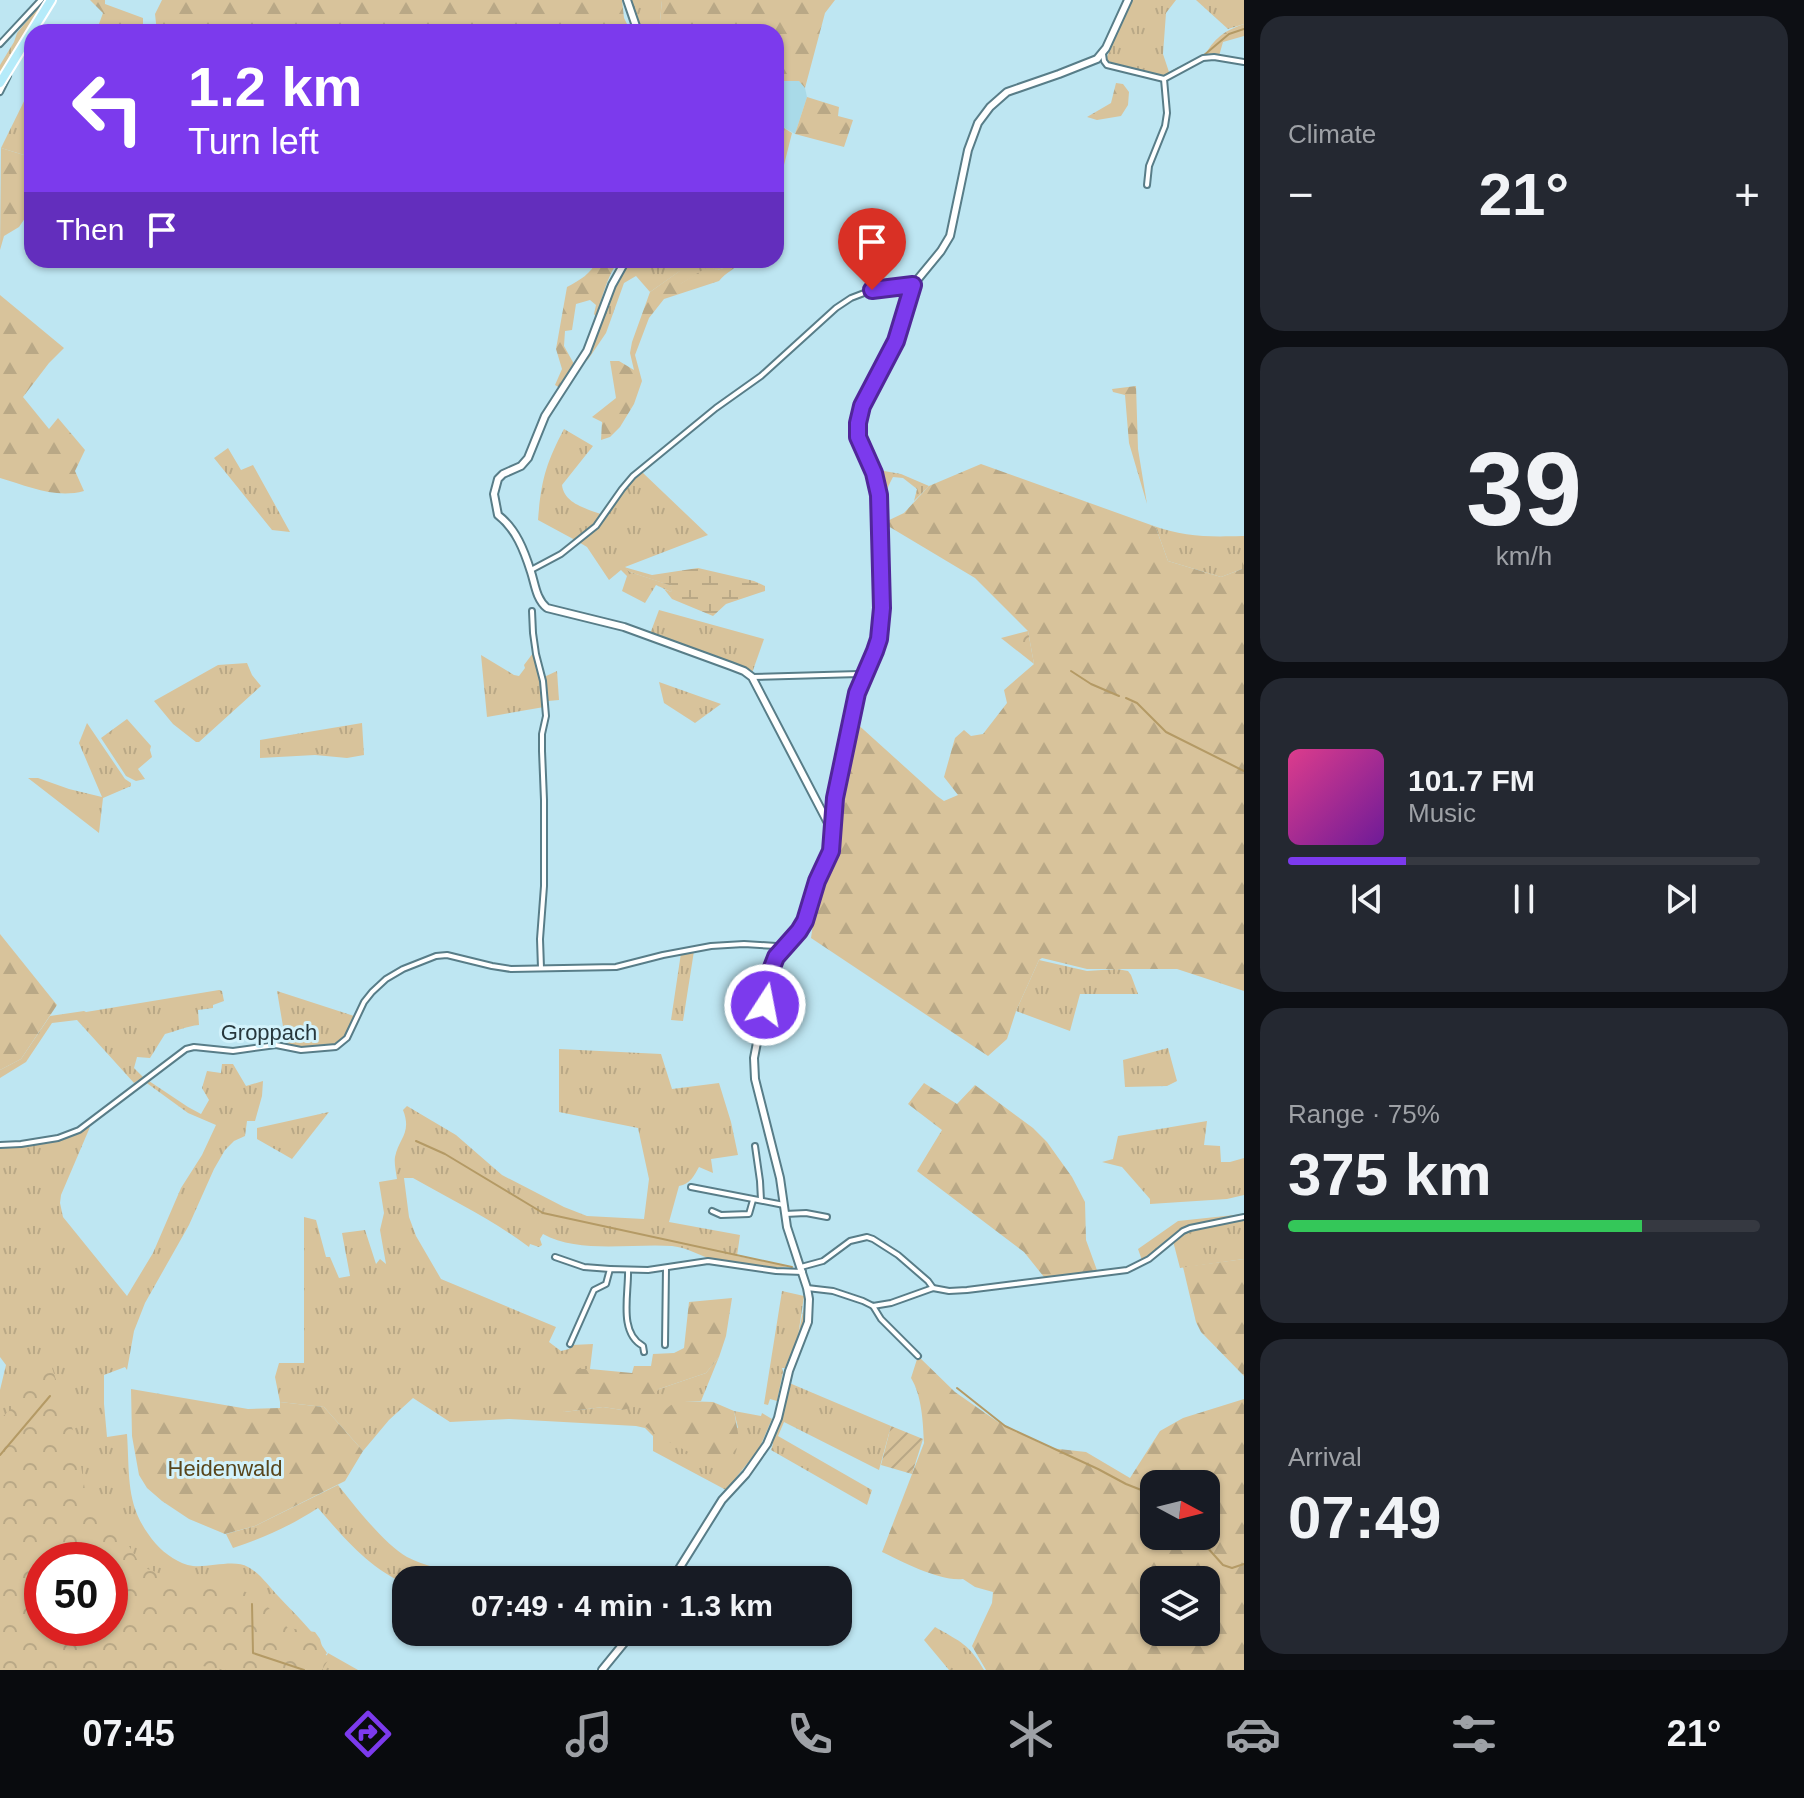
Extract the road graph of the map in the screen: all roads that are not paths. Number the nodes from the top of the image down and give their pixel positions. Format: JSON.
{"nodes":[{"id":1,"x":41,"y":0,"type":"edge"},
{"id":2,"x":51,"y":0,"type":"edge"},
{"id":3,"x":627,"y":0,"type":"edge"},
{"id":4,"x":1128,"y":0,"type":"edge"},
{"id":5,"x":36,"y":24,"type":"edge"},
{"id":6,"x":635,"y":24,"type":"edge"},
{"id":7,"x":24,"y":43,"type":"edge"},
{"id":8,"x":0,"y":44,"type":"edge"},
{"id":9,"x":1103,"y":54,"type":"junction"},
{"id":10,"x":14,"y":59,"type":"junction"},
{"id":11,"x":1092,"y":62,"type":"junction"},
{"id":12,"x":1244,"y":62,"type":"edge"},
{"id":13,"x":1106,"y":64,"type":"junction"},
{"id":14,"x":1164,"y":79,"type":"junction"},
{"id":15,"x":0,"y":83,"type":"edge"},
{"id":16,"x":0,"y":92,"type":"edge"},
{"id":17,"x":1147,"y":185,"type":"dead end"},
{"id":18,"x":622,"y":268,"type":"edge"},
{"id":19,"x":913,"y":285,"type":"junction"},
{"id":20,"x":531,"y":570,"type":"junction"},
{"id":21,"x":532,"y":611,"type":"dead end"},
{"id":22,"x":752,"y":677,"type":"junction"},
{"id":23,"x":863,"y":677,"type":"junction"},
{"id":24,"x":832,"y":827,"type":"junction"},
{"id":25,"x":782,"y":948,"type":"junction"},
{"id":26,"x":541,"y":968,"type":"junction"},
{"id":27,"x":0,"y":1145,"type":"edge"},
{"id":28,"x":755,"y":1146,"type":"dead end"},
{"id":29,"x":691,"y":1187,"type":"dead end"},
{"id":30,"x":753,"y":1200,"type":"junction"},
{"id":31,"x":761,"y":1200,"type":"junction"},
{"id":32,"x":784,"y":1205,"type":"junction"},
{"id":33,"x":712,"y":1211,"type":"dead end"},
{"id":34,"x":785,"y":1214,"type":"junction"},
{"id":35,"x":827,"y":1217,"type":"dead end"},
{"id":36,"x":1244,"y":1217,"type":"edge"},
{"id":37,"x":555,"y":1257,"type":"dead end"},
{"id":38,"x":666,"y":1268,"type":"junction"},
{"id":39,"x":610,"y":1269,"type":"junction"},
{"id":40,"x":628,"y":1270,"type":"junction"},
{"id":41,"x":802,"y":1270,"type":"junction"},
{"id":42,"x":807,"y":1288,"type":"junction"},
{"id":43,"x":933,"y":1288,"type":"junction"},
{"id":44,"x":873,"y":1306,"type":"junction"},
{"id":45,"x":570,"y":1344,"type":"dead end"},
{"id":46,"x":665,"y":1345,"type":"dead end"},
{"id":47,"x":644,"y":1352,"type":"dead end"},
{"id":48,"x":918,"y":1356,"type":"dead end"},
{"id":49,"x":681,"y":1566,"type":"edge"},
{"id":50,"x":622,"y":1646,"type":"edge"},
{"id":51,"x":602,"y":1670,"type":"edge"}],
"edges":[{"from":1,"to":8,"type":"street"},
{"from":2,"to":5,"type":"main road"},
{"from":3,"to":6,"type":"main road"},
{"from":4,"to":9,"type":"main road"},
{"from":7,"to":10,"type":"main road"},
{"from":9,"to":11,"type":"main road"},
{"from":9,"to":13,"type":"street"},
{"from":10,"to":15,"type":"main road"},
{"from":10,"to":16,"type":"street"},
{"from":11,"to":13,"type":"street"},
{"from":11,"to":19,"type":"main road"},
{"from":12,"to":14,"type":"street"},
{"from":13,"to":14,"type":"street"},
{"from":14,"to":17,"type":"street"},
{"from":18,"to":20,"type":"main road"},
{"from":19,"to":20,"type":"street"},
{"from":19,"to":23,"type":"main road"},
{"from":20,"to":22,"type":"main road"},
{"from":21,"to":26,"type":"street"},
{"from":22,"to":23,"type":"street"},
{"from":22,"to":24,"type":"main road"},
{"from":23,"to":24,"type":"main road"},
{"from":24,"to":25,"type":"main road"},
{"from":25,"to":26,"type":"street"},
{"from":25,"to":32,"type":"main road"},
{"from":26,"to":27,"type":"street","name":"Groppach"},
{"from":28,"to":31,"type":"street"},
{"from":29,"to":30,"type":"street"},
{"from":30,"to":31,"type":"street"},
{"from":30,"to":33,"type":"street"},
{"from":31,"to":32,"type":"street"},
{"from":32,"to":34,"type":"main road"},
{"from":34,"to":35,"type":"street"},
{"from":34,"to":41,"type":"main road"},
{"from":36,"to":43,"type":"street"},
{"from":37,"to":39,"type":"street"},
{"from":38,"to":40,"type":"street"},
{"from":38,"to":41,"type":"street"},
{"from":38,"to":46,"type":"street"},
{"from":39,"to":40,"type":"street"},
{"from":39,"to":45,"type":"street"},
{"from":40,"to":47,"type":"street"},
{"from":41,"to":42,"type":"main road"},
{"from":41,"to":43,"type":"street"},
{"from":42,"to":44,"type":"street"},
{"from":42,"to":49,"type":"main road"},
{"from":43,"to":44,"type":"street"},
{"from":44,"to":48,"type":"street"},
{"from":50,"to":51,"type":"main road"}]}
